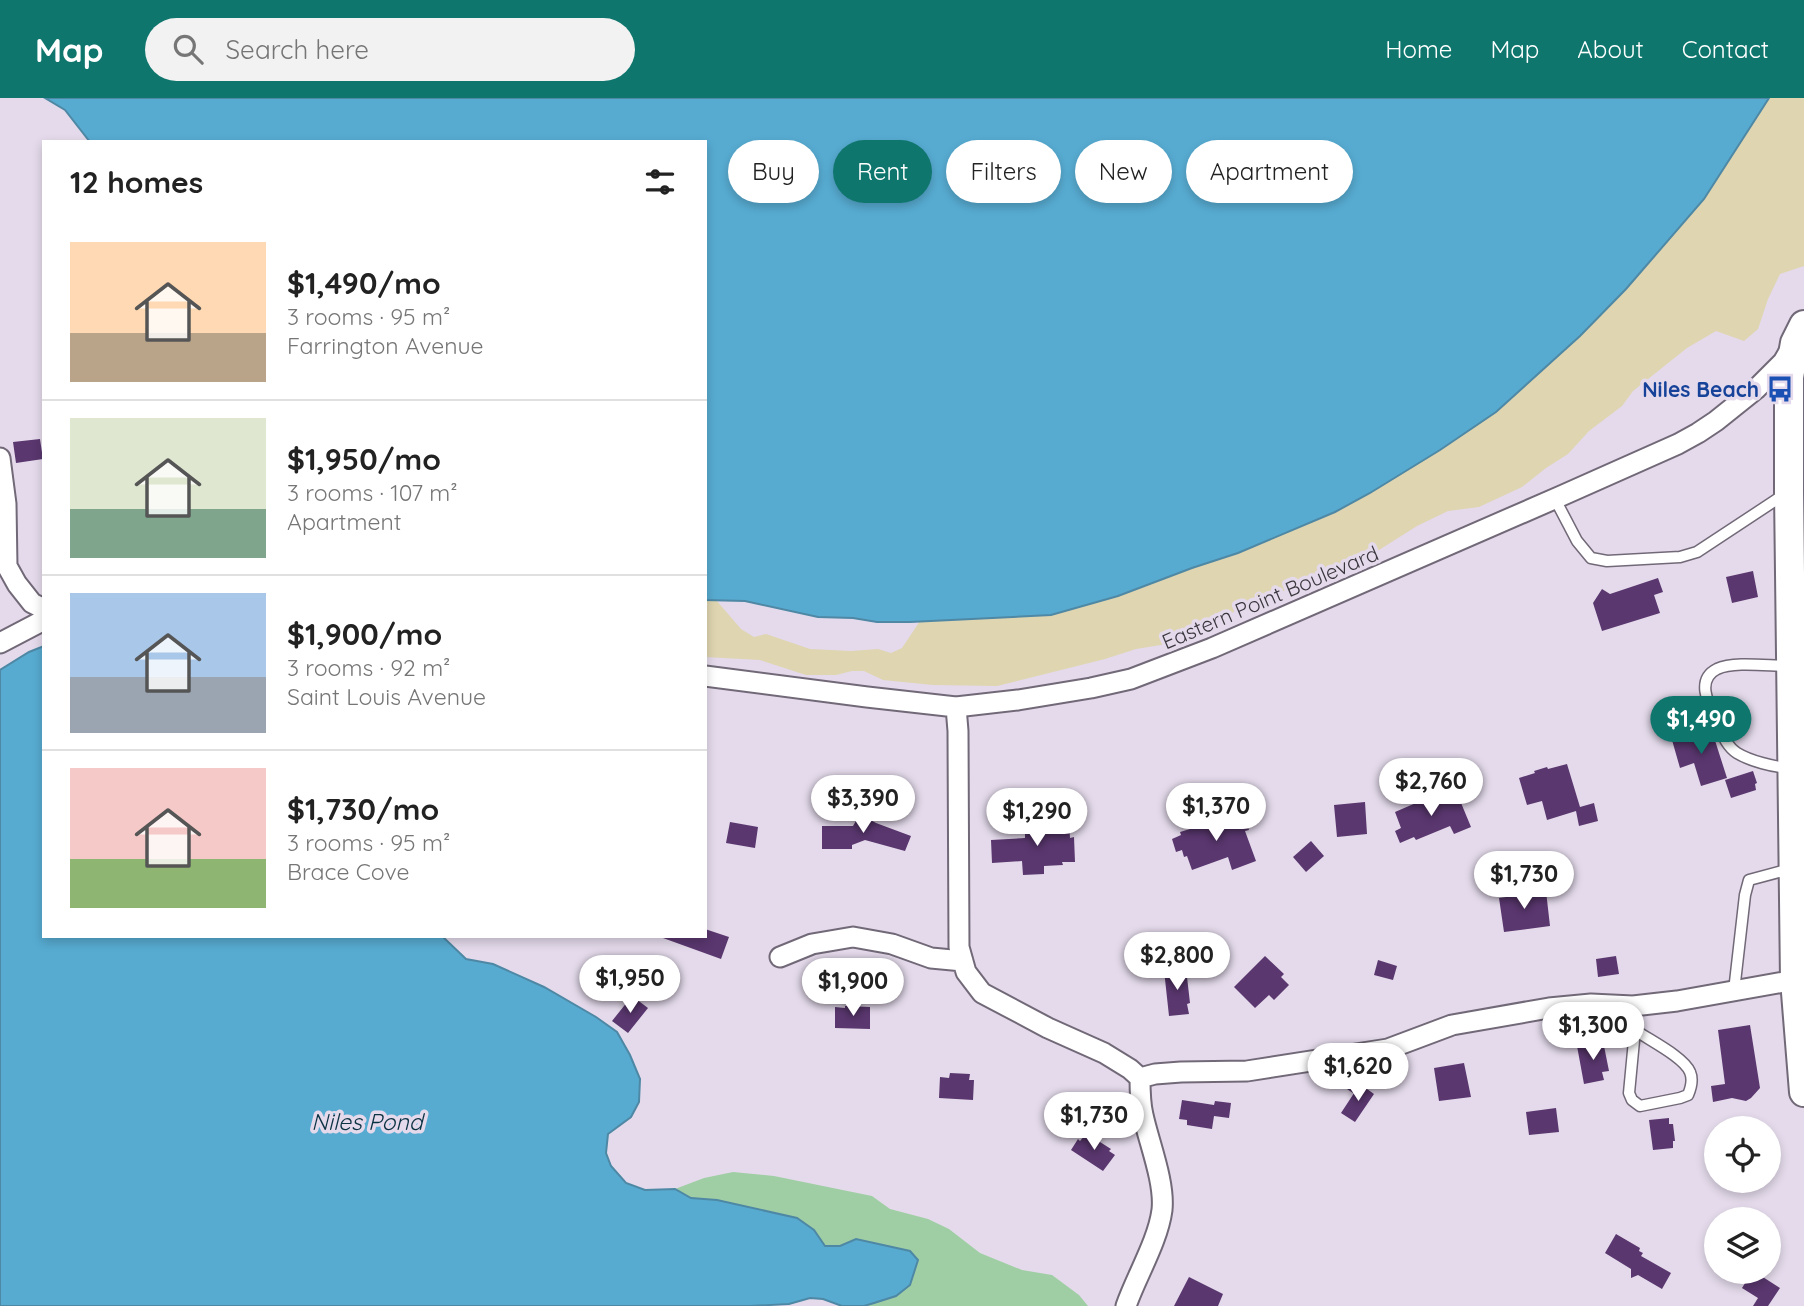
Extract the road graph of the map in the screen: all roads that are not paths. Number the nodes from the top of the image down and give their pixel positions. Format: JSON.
{"nodes":[{"id":1,"x":1799,"y":334,"type":"edge"},
{"id":2,"x":0,"y":458,"type":"edge"},
{"id":3,"x":1797,"y":458,"type":"edge"},
{"id":4,"x":1788,"y":492,"type":"junction"},
{"id":5,"x":1555,"y":499,"type":"junction"},
{"id":6,"x":42,"y":608,"type":"edge"},
{"id":7,"x":42,"y":621,"type":"edge"},
{"id":8,"x":0,"y":643,"type":"edge"},
{"id":9,"x":1791,"y":666,"type":"junction"},
{"id":10,"x":707,"y":676,"type":"edge"},
{"id":11,"x":956,"y":707,"type":"junction"},
{"id":12,"x":1797,"y":781,"type":"edge"},
{"id":13,"x":1794,"y":868,"type":"junction"},
{"id":14,"x":780,"y":957,"type":"dead end"},
{"id":15,"x":963,"y":961,"type":"junction"},
{"id":16,"x":1795,"y":980,"type":"junction"},
{"id":17,"x":1734,"y":991,"type":"junction"},
{"id":18,"x":1633,"y":1006,"type":"junction"},
{"id":19,"x":1635,"y":1030,"type":"junction"},
{"id":20,"x":1140,"y":1078,"type":"junction"},
{"id":21,"x":1804,"y":1092,"type":"edge"},
{"id":22,"x":1126,"y":1306,"type":"edge"}],
"edges":[{"from":1,"to":3,"type":"main road"},
{"from":1,"to":5,"type":"street","name":"Eastern Point Boulevard"},
{"from":2,"to":6,"type":"street"},
{"from":3,"to":4,"type":"main road"},
{"from":4,"to":5,"type":"lane"},
{"from":4,"to":9,"type":"main road"},
{"from":5,"to":11,"type":"street","name":"Eastern Point Boulevard"},
{"from":7,"to":8,"type":"street"},
{"from":9,"to":12,"type":"main road"},
{"from":9,"to":12,"type":"lane"},
{"from":10,"to":11,"type":"street","name":"Eastern Point Boulevard"},
{"from":11,"to":15,"type":"street"},
{"from":12,"to":13,"type":"main road"},
{"from":13,"to":16,"type":"main road"},
{"from":13,"to":17,"type":"lane"},
{"from":14,"to":15,"type":"street"},
{"from":15,"to":20,"type":"street"},
{"from":16,"to":17,"type":"street"},
{"from":16,"to":21,"type":"main road"},
{"from":17,"to":18,"type":"street"},
{"from":18,"to":19,"type":"lane"},
{"from":18,"to":20,"type":"street"},
{"from":19,"to":19,"type":"lane"},
{"from":20,"to":22,"type":"street"}]}
